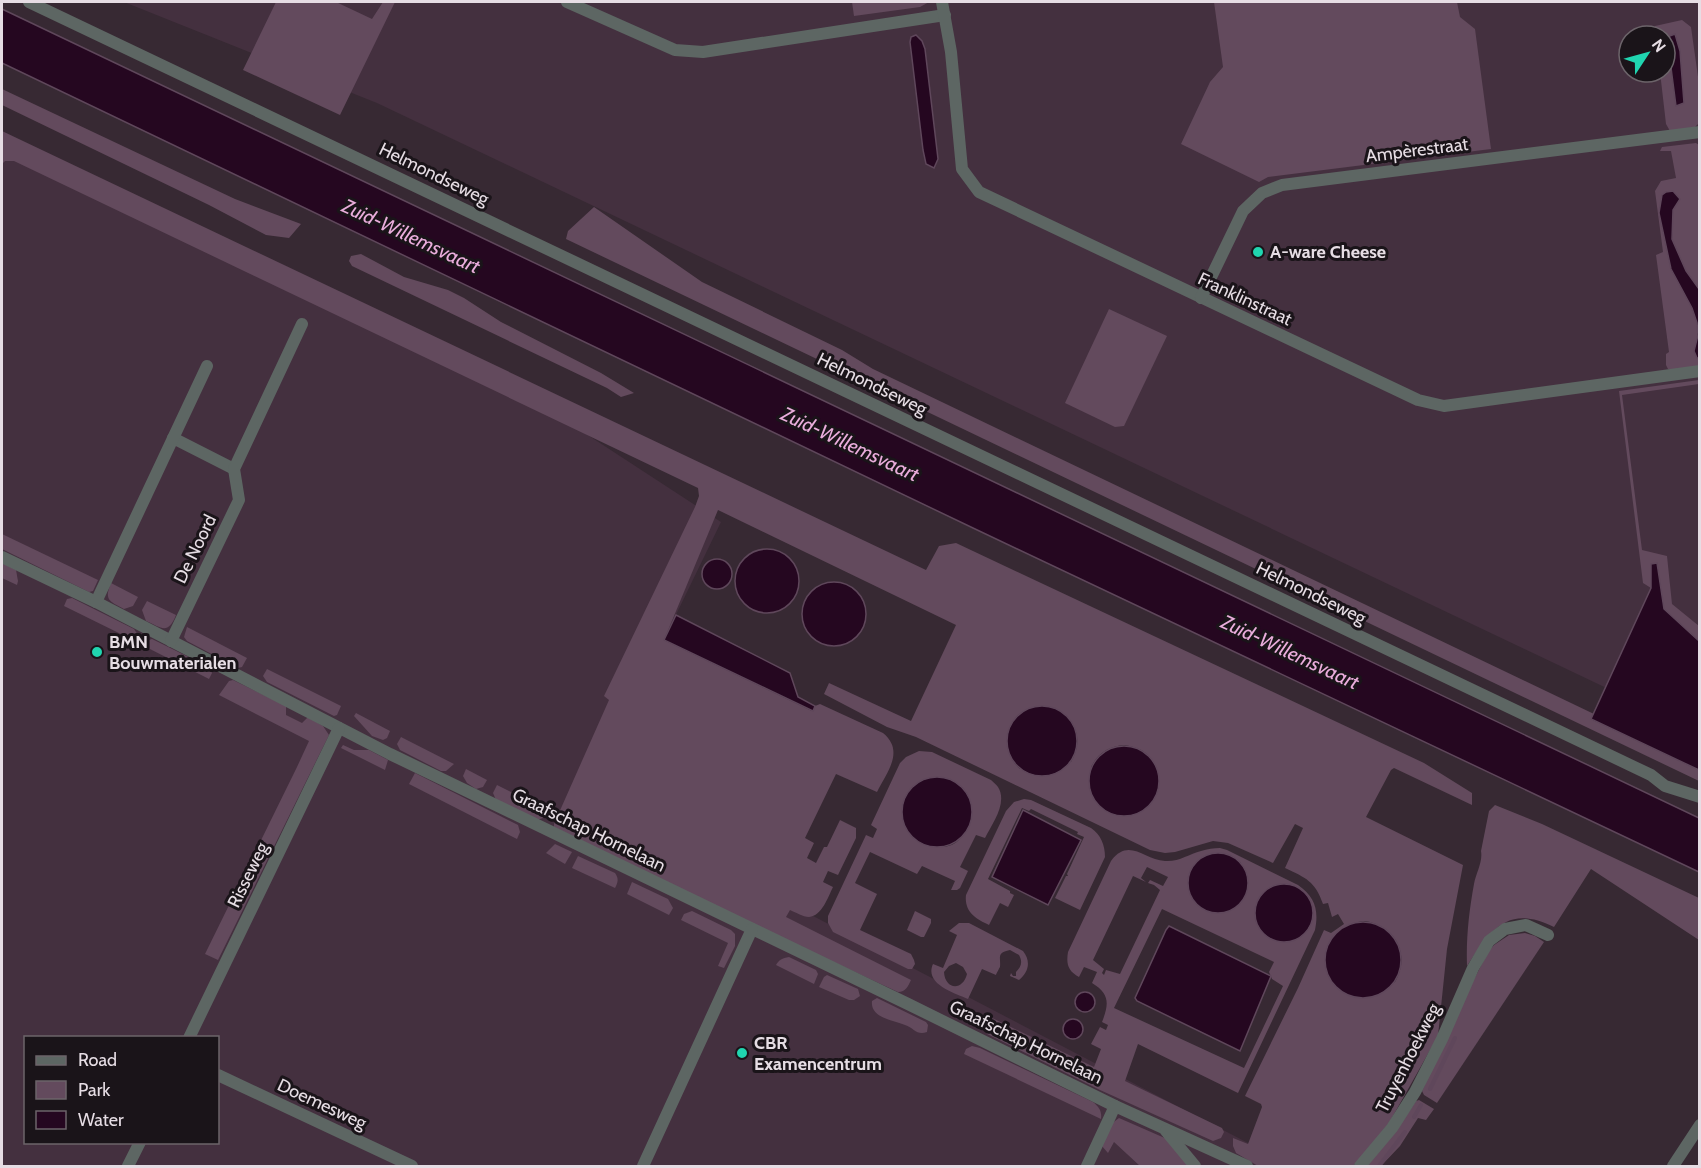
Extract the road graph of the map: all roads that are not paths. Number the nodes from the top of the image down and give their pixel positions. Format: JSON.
{"nodes":[{"id":1,"x":29,"y":2,"type":"edge"},
{"id":2,"x":567,"y":2,"type":"edge"},
{"id":3,"x":942,"y":2,"type":"edge"},
{"id":4,"x":945,"y":15,"type":"junction"},
{"id":5,"x":1700,"y":132,"type":"edge"},
{"id":6,"x":1201,"y":298,"type":"junction"},
{"id":7,"x":302,"y":324,"type":"dead end"},
{"id":8,"x":207,"y":366,"type":"dead end"},
{"id":9,"x":1700,"y":371,"type":"edge"},
{"id":10,"x":173,"y":438,"type":"junction"},
{"id":11,"x":234,"y":469,"type":"junction"},
{"id":12,"x":2,"y":557,"type":"edge"},
{"id":13,"x":96,"y":602,"type":"junction"},
{"id":14,"x":171,"y":641,"type":"junction"},
{"id":15,"x":339,"y":728,"type":"junction"},
{"id":16,"x":1700,"y":796,"type":"edge"},
{"id":17,"x":752,"y":929,"type":"junction"},
{"id":18,"x":1548,"y":935,"type":"dead end"},
{"id":19,"x":190,"y":1036,"type":"edge"},
{"id":20,"x":219,"y":1075,"type":"edge"},
{"id":21,"x":1115,"y":1106,"type":"junction"},
{"id":22,"x":1700,"y":1125,"type":"edge"},
{"id":23,"x":1163,"y":1128,"type":"junction"},
{"id":24,"x":140,"y":1144,"type":"edge"},
{"id":25,"x":1245,"y":1166,"type":"edge"},
{"id":26,"x":128,"y":1167,"type":"edge"},
{"id":27,"x":412,"y":1167,"type":"edge"},
{"id":28,"x":643,"y":1167,"type":"edge"},
{"id":29,"x":1087,"y":1167,"type":"edge"},
{"id":30,"x":1195,"y":1167,"type":"edge"},
{"id":31,"x":1360,"y":1167,"type":"edge"},
{"id":32,"x":1673,"y":1167,"type":"edge"}],
"edges":[{"from":1,"to":16,"type":"street","name":"Helmondseweg"},
{"from":2,"to":4,"type":"street"},
{"from":3,"to":4,"type":"street","name":"Franklinstraat"},
{"from":4,"to":6,"type":"street","name":"Franklinstraat"},
{"from":5,"to":6,"type":"street","name":"Ampèrestraat"},
{"from":6,"to":9,"type":"street","name":"Franklinstraat"},
{"from":7,"to":11,"type":"street"},
{"from":8,"to":10,"type":"street"},
{"from":10,"to":11,"type":"street"},
{"from":10,"to":13,"type":"street"},
{"from":11,"to":14,"type":"street","name":"De Noord"},
{"from":12,"to":13,"type":"street","name":"Graafschap Hornelaan"},
{"from":13,"to":14,"type":"street","name":"Graafschap Hornelaan"},
{"from":14,"to":15,"type":"street","name":"Graafschap Hornelaan"},
{"from":15,"to":17,"type":"street","name":"Graafschap Hornelaan"},
{"from":15,"to":19,"type":"street","name":"Risseweg"},
{"from":17,"to":21,"type":"street","name":"Graafschap Hornelaan"},
{"from":17,"to":28,"type":"street"},
{"from":18,"to":31,"type":"street","name":"Truyenhoekweg"},
{"from":20,"to":27,"type":"street","name":"Doemesweg"},
{"from":21,"to":23,"type":"street","name":"Graafschap Hornelaan"},
{"from":21,"to":29,"type":"street"},
{"from":22,"to":32,"type":"street"},
{"from":23,"to":25,"type":"street","name":"Graafschap Hornelaan"},
{"from":23,"to":30,"type":"street","name":"Graafschap Hornelaan"},
{"from":24,"to":26,"type":"street"}]}
